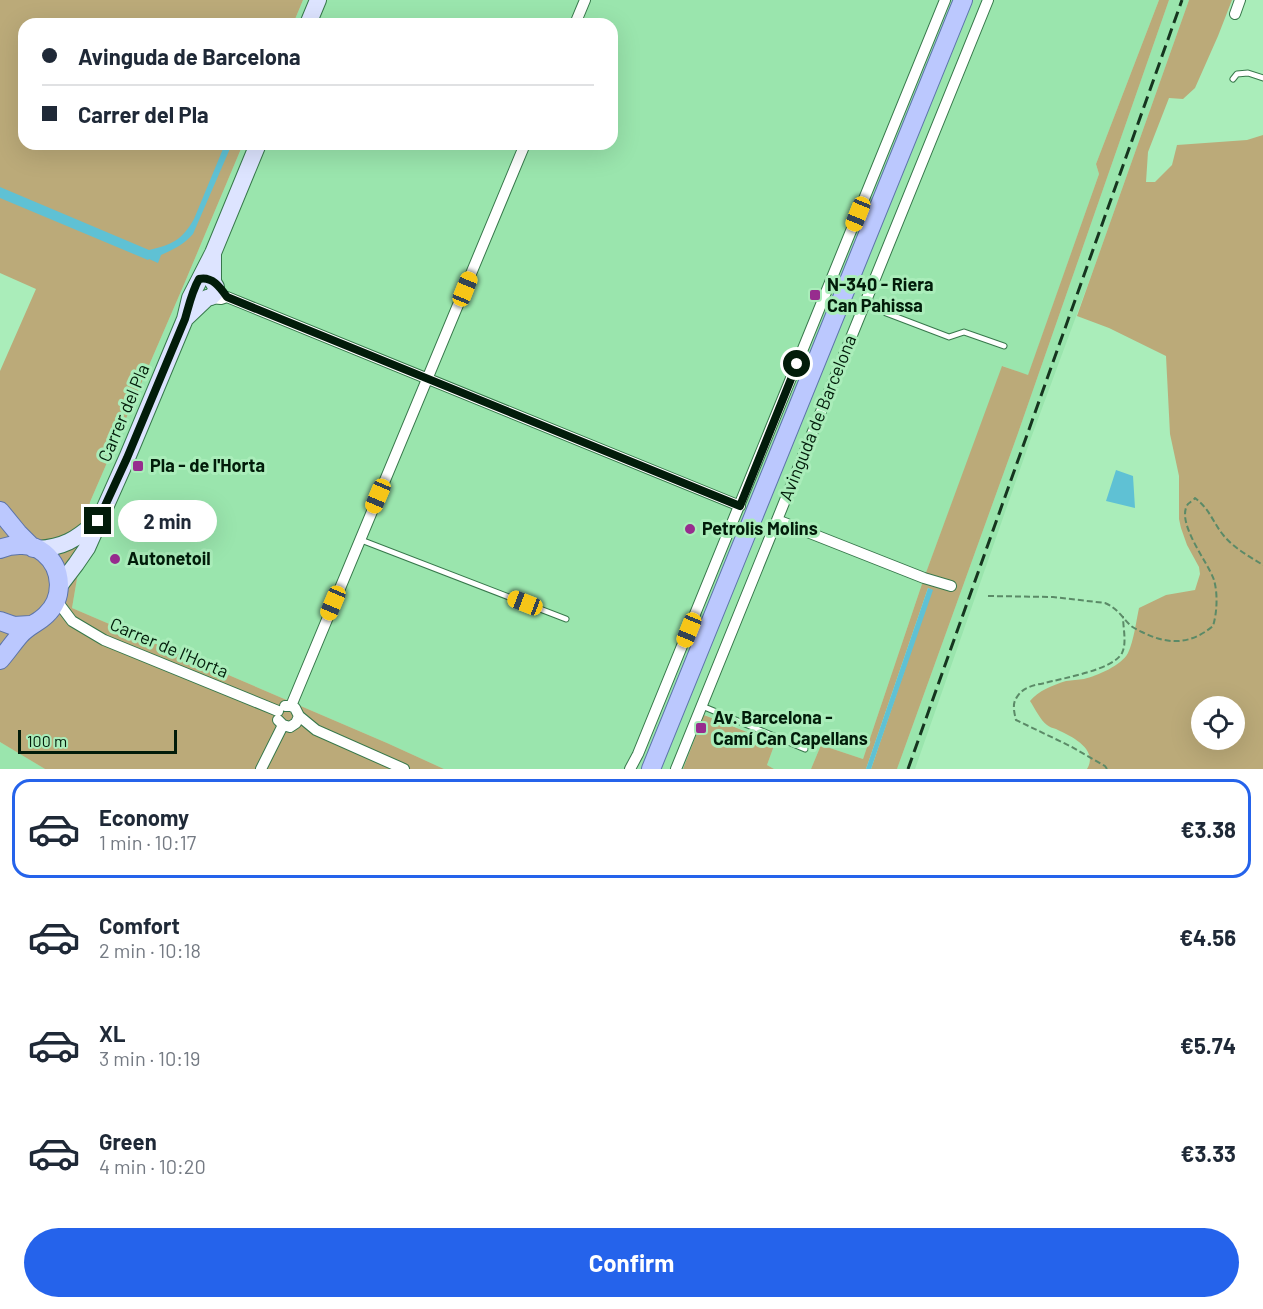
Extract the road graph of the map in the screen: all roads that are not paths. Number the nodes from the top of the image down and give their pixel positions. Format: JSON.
{"nodes":[{"id":1,"x":318,"y":0,"type":"edge"},
{"id":2,"x":585,"y":0,"type":"edge"},
{"id":3,"x":945,"y":0,"type":"edge"},
{"id":4,"x":963,"y":0,"type":"edge"},
{"id":5,"x":988,"y":0,"type":"edge"},
{"id":6,"x":1240,"y":0,"type":"edge"},
{"id":7,"x":1235,"y":14,"type":"dead end"},
{"id":8,"x":310,"y":18,"type":"edge"},
{"id":9,"x":578,"y":18,"type":"edge"},
{"id":10,"x":1263,"y":78,"type":"edge"},
{"id":11,"x":1233,"y":79,"type":"dead end"},
{"id":12,"x":256,"y":150,"type":"edge"},
{"id":13,"x":522,"y":150,"type":"edge"},
{"id":14,"x":206,"y":288,"type":"junction"},
{"id":15,"x":866,"y":300,"type":"junction"},
{"id":16,"x":1004,"y":346,"type":"dead end"},
{"id":17,"x":426,"y":378,"type":"junction"},
{"id":18,"x":740,"y":506,"type":"junction"},
{"id":19,"x":0,"y":511,"type":"edge"},
{"id":20,"x":777,"y":520,"type":"junction"},
{"id":21,"x":98,"y":521,"type":"junction"},
{"id":22,"x":359,"y":539,"type":"junction"},
{"id":23,"x":0,"y":549,"type":"edge"},
{"id":24,"x":35,"y":549,"type":"junction"},
{"id":25,"x":951,"y":586,"type":"dead end"},
{"id":26,"x":58,"y":593,"type":"junction"},
{"id":27,"x":566,"y":619,"type":"dead end"},
{"id":28,"x":0,"y":621,"type":"edge"},
{"id":29,"x":30,"y":625,"type":"junction"},
{"id":30,"x":0,"y":660,"type":"edge"},
{"id":31,"x":684,"y":689,"type":"junction"},
{"id":32,"x":291,"y":706,"type":"junction"},
{"id":33,"x":702,"y":706,"type":"junction"},
{"id":34,"x":278,"y":711,"type":"junction"},
{"id":35,"x":298,"y":716,"type":"junction"},
{"id":36,"x":283,"y":725,"type":"junction"},
{"id":37,"x":805,"y":749,"type":"dead end"},
{"id":38,"x":638,"y":754,"type":"junction"},
{"id":39,"x":261,"y":769,"type":"edge"},
{"id":40,"x":404,"y":769,"type":"edge"},
{"id":41,"x":630,"y":769,"type":"edge"},
{"id":42,"x":651,"y":769,"type":"edge"},
{"id":43,"x":676,"y":769,"type":"edge"}],
"edges":[{"from":1,"to":8,"type":"main road"},
{"from":2,"to":9,"type":"street"},
{"from":3,"to":18,"type":"street","name":"Avinguda de Barcelona"},
{"from":4,"to":31,"type":"main road","name":"Avinguda de Barcelona"},
{"from":5,"to":15,"type":"street","name":"Avinguda de Barcelona"},
{"from":6,"to":7,"type":"street"},
{"from":10,"to":11,"type":"lane"},
{"from":12,"to":14,"type":"main road","name":"Carrer del Pla"},
{"from":13,"to":17,"type":"street"},
{"from":14,"to":17,"type":"street"},
{"from":14,"to":21,"type":"main road","name":"Carrer del Pla"},
{"from":15,"to":16,"type":"lane"},
{"from":15,"to":20,"type":"street","name":"Avinguda de Barcelona"},
{"from":17,"to":18,"type":"street"},
{"from":17,"to":22,"type":"street"},
{"from":18,"to":38,"type":"street","name":"Avinguda de Barcelona"},
{"from":19,"to":24,"type":"main road"},
{"from":20,"to":25,"type":"street"},
{"from":20,"to":33,"type":"street","name":"Avinguda de Barcelona"},
{"from":21,"to":24,"type":"main road"},
{"from":21,"to":26,"type":"main road","name":"Carrer del Pla"},
{"from":22,"to":27,"type":"lane"},
{"from":22,"to":32,"type":"street"},
{"from":23,"to":24,"type":"main road"},
{"from":24,"to":26,"type":"main road"},
{"from":26,"to":29,"type":"main road"},
{"from":26,"to":34,"type":"street","name":"Carrer de l'Horta"},
{"from":28,"to":29,"type":"main road"},
{"from":29,"to":30,"type":"main road"},
{"from":31,"to":38,"type":"street","name":"Avinguda de Barcelona"},
{"from":31,"to":42,"type":"main road","name":"Avinguda de Barcelona"},
{"from":32,"to":34,"type":"street"},
{"from":32,"to":35,"type":"street"},
{"from":33,"to":37,"type":"lane"},
{"from":33,"to":43,"type":"street","name":"Avinguda de Barcelona"},
{"from":34,"to":36,"type":"street"},
{"from":35,"to":36,"type":"street"},
{"from":35,"to":40,"type":"street"},
{"from":36,"to":39,"type":"street"},
{"from":38,"to":41,"type":"street","name":"Avinguda de Barcelona"}]}
